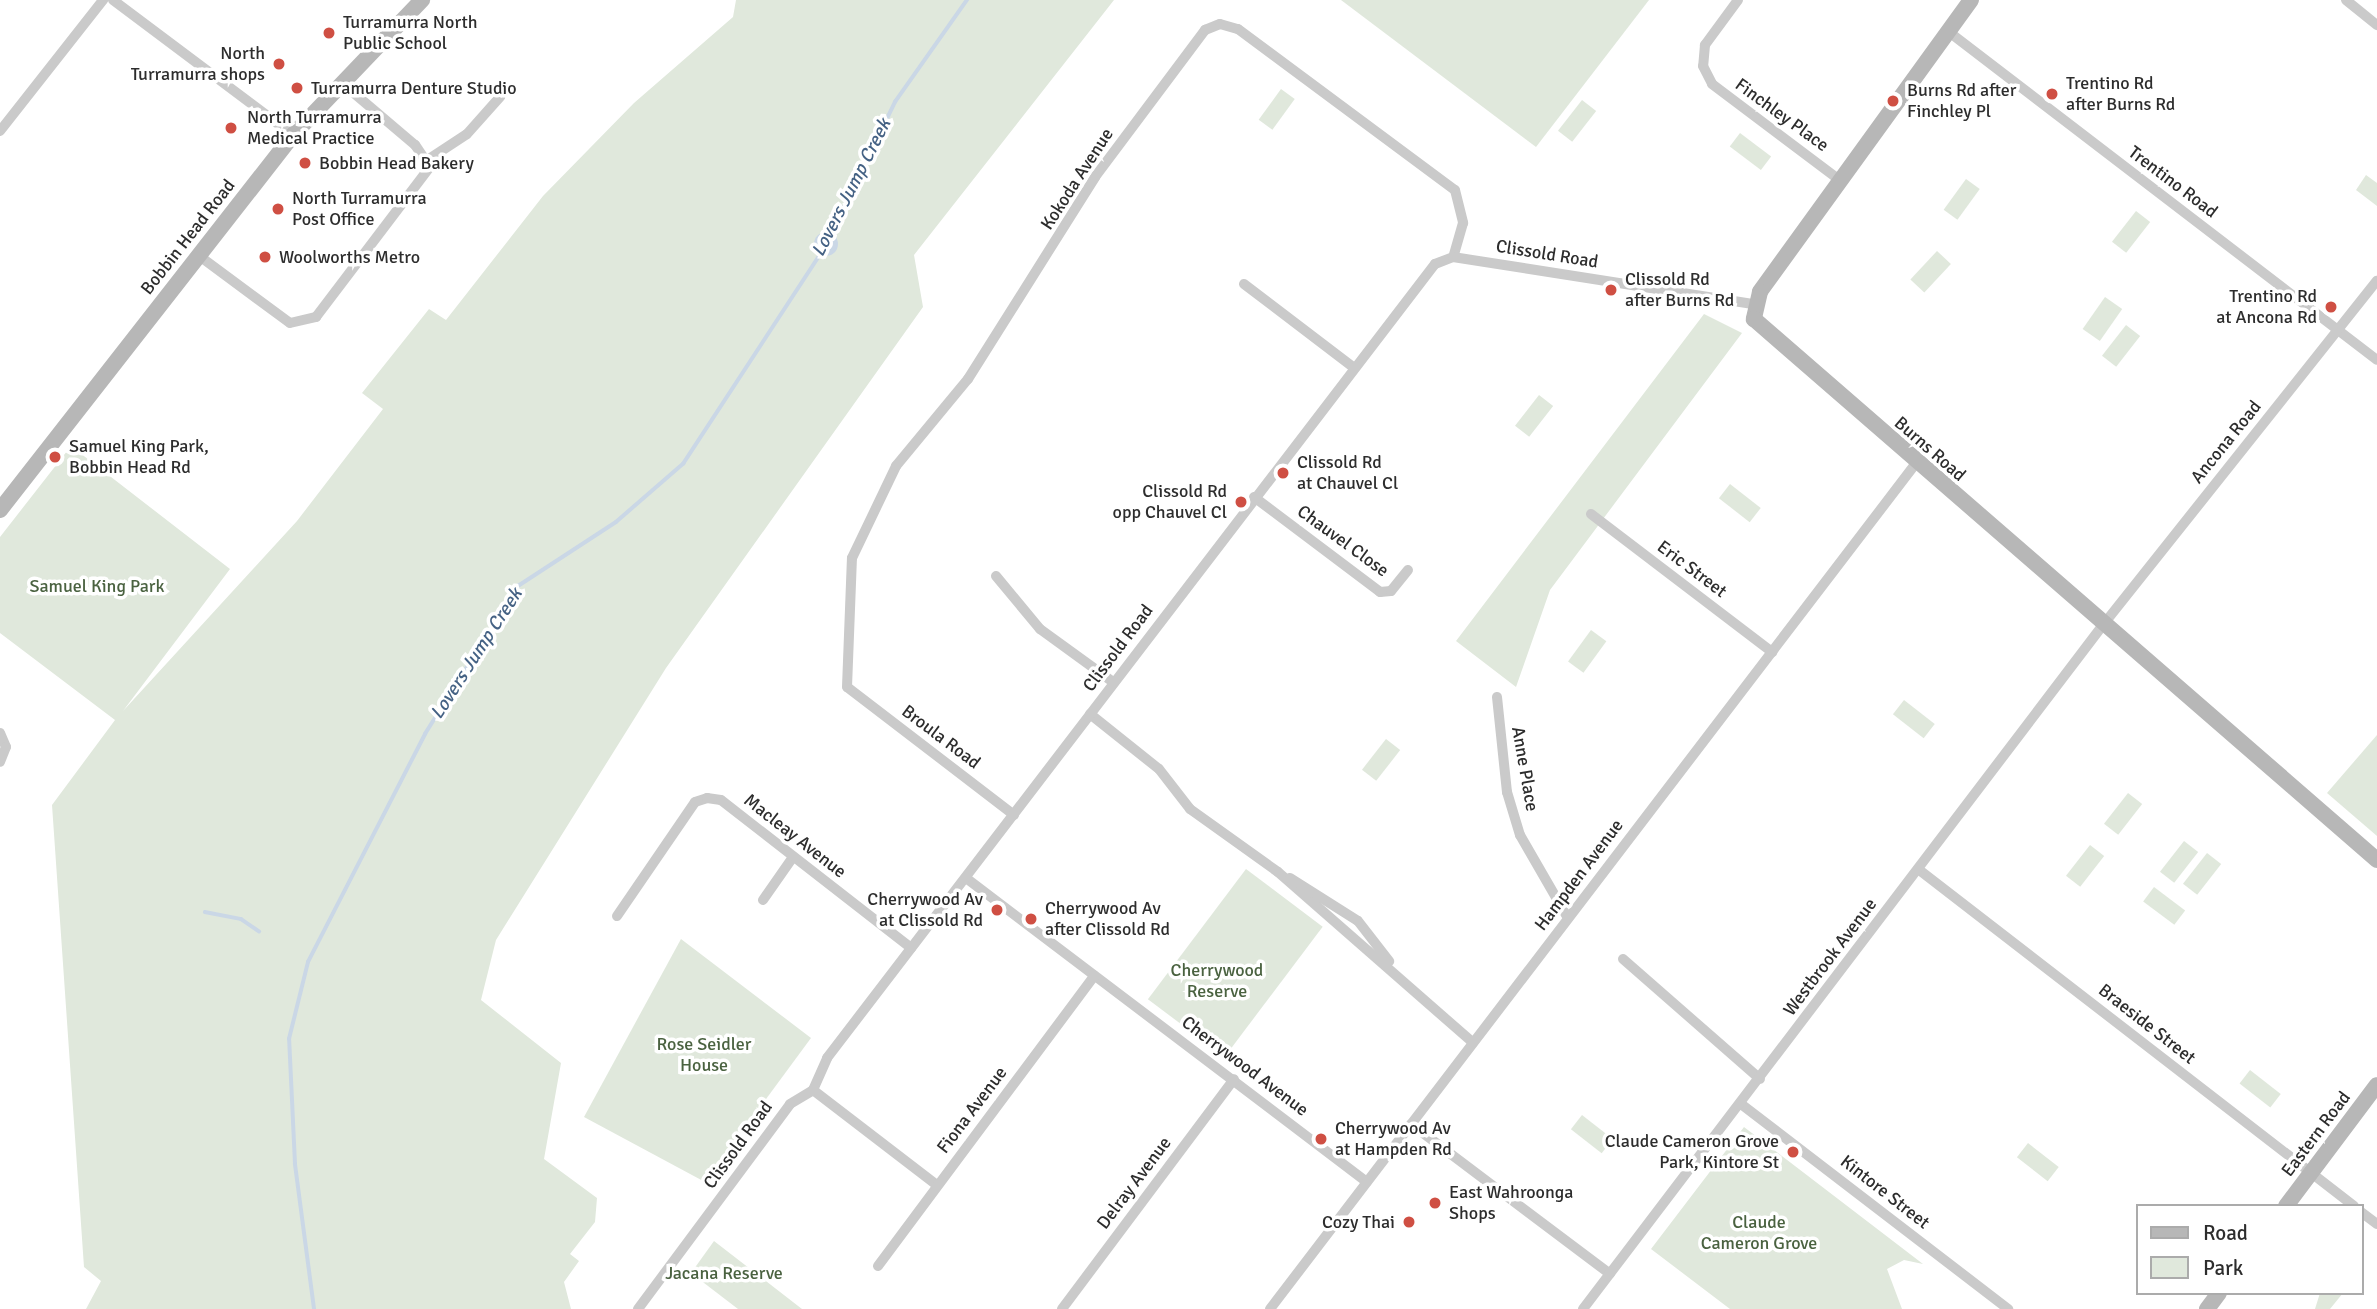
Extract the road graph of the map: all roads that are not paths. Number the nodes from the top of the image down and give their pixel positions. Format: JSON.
{"nodes":[{"id":1,"x":103,"y":0,"type":"edge"},
{"id":2,"x":113,"y":0,"type":"edge"},
{"id":3,"x":422,"y":0,"type":"edge"},
{"id":4,"x":1738,"y":0,"type":"edge"},
{"id":5,"x":1971,"y":0,"type":"edge"},
{"id":6,"x":2346,"y":0,"type":"edge"},
{"id":7,"x":2377,"y":24,"type":"edge"},
{"id":8,"x":1949,"y":32,"type":"junction"},
{"id":9,"x":342,"y":83,"type":"junction"},
{"id":10,"x":500,"y":97,"type":"dead end"},
{"id":11,"x":0,"y":131,"type":"edge"},
{"id":12,"x":293,"y":135,"type":"junction"},
{"id":13,"x":429,"y":159,"type":"junction"},
{"id":14,"x":1842,"y":182,"type":"junction"},
{"id":15,"x":198,"y":255,"type":"junction"},
{"id":16,"x":1453,"y":257,"type":"junction"},
{"id":17,"x":2377,"y":281,"type":"edge"},
{"id":18,"x":1244,"y":284,"type":"dead end"},
{"id":19,"x":1754,"y":304,"type":"junction"},
{"id":20,"x":2338,"y":330,"type":"junction"},
{"id":21,"x":2377,"y":360,"type":"edge"},
{"id":22,"x":1353,"y":368,"type":"junction"},
{"id":23,"x":1916,"y":463,"type":"junction"},
{"id":24,"x":1254,"y":497,"type":"junction"},
{"id":25,"x":0,"y":510,"type":"edge"},
{"id":26,"x":1591,"y":514,"type":"dead end"},
{"id":27,"x":1408,"y":570,"type":"dead end"},
{"id":28,"x":996,"y":576,"type":"dead end"},
{"id":29,"x":2103,"y":625,"type":"junction"},
{"id":30,"x":1772,"y":652,"type":"junction"},
{"id":31,"x":1113,"y":682,"type":"junction"},
{"id":32,"x":847,"y":687,"type":"joint"},
{"id":33,"x":1497,"y":697,"type":"dead end"},
{"id":34,"x":1090,"y":714,"type":"junction"},
{"id":35,"x":0,"y":733,"type":"edge"},
{"id":36,"x":0,"y":762,"type":"edge"},
{"id":37,"x":1014,"y":815,"type":"junction"},
{"id":38,"x":793,"y":858,"type":"junction"},
{"id":39,"x":2377,"y":860,"type":"edge"},
{"id":40,"x":1918,"y":869,"type":"junction"},
{"id":41,"x":966,"y":878,"type":"junction"},
{"id":42,"x":763,"y":900,"type":"dead end"},
{"id":43,"x":617,"y":916,"type":"dead end"},
{"id":44,"x":1568,"y":918,"type":"junction"},
{"id":45,"x":911,"y":948,"type":"junction"},
{"id":46,"x":1623,"y":959,"type":"dead end"},
{"id":47,"x":1094,"y":976,"type":"junction"},
{"id":48,"x":1473,"y":1043,"type":"junction"},
{"id":49,"x":1234,"y":1079,"type":"junction"},
{"id":50,"x":1760,"y":1079,"type":"junction"},
{"id":51,"x":2377,"y":1086,"type":"edge"},
{"id":52,"x":813,"y":1090,"type":"junction"},
{"id":53,"x":1741,"y":1104,"type":"junction"},
{"id":54,"x":1412,"y":1124,"type":"junction"},
{"id":55,"x":2311,"y":1173,"type":"junction"},
{"id":56,"x":1367,"y":1182,"type":"junction"},
{"id":57,"x":937,"y":1185,"type":"junction"},
{"id":58,"x":2288,"y":1204,"type":"edge"},
{"id":59,"x":2351,"y":1204,"type":"edge"},
{"id":60,"x":878,"y":1266,"type":"dead end"},
{"id":61,"x":1610,"y":1275,"type":"junction"},
{"id":62,"x":1585,"y":1308,"type":"edge"},
{"id":63,"x":638,"y":1309,"type":"edge"},
{"id":64,"x":1062,"y":1309,"type":"edge"},
{"id":65,"x":1270,"y":1309,"type":"edge"},
{"id":66,"x":2008,"y":1309,"type":"edge"}],
"edges":[{"from":1,"to":11,"type":"street"},
{"from":2,"to":12,"type":"street"},
{"from":3,"to":9,"type":"main road","name":"Bobbin Head Road"},
{"from":4,"to":14,"type":"street","name":"Finchley Place"},
{"from":5,"to":8,"type":"main road"},
{"from":6,"to":7,"type":"street"},
{"from":8,"to":14,"type":"main road"},
{"from":8,"to":20,"type":"street","name":"Trentino Road"},
{"from":9,"to":12,"type":"main road","name":"Bobbin Head Road"},
{"from":9,"to":13,"type":"street"},
{"from":10,"to":13,"type":"street"},
{"from":12,"to":15,"type":"main road","name":"Bobbin Head Road"},
{"from":13,"to":15,"type":"street"},
{"from":14,"to":19,"type":"main road"},
{"from":15,"to":25,"type":"main road","name":"Bobbin Head Road"},
{"from":16,"to":19,"type":"street","name":"Clissold Road"},
{"from":16,"to":22,"type":"street","name":"Clissold Road"},
{"from":16,"to":32,"type":"street","name":"Kokoda Avenue"},
{"from":17,"to":20,"type":"street","name":"Ancona Road"},
{"from":18,"to":22,"type":"street"},
{"from":19,"to":23,"type":"main road","name":"Burns Road"},
{"from":20,"to":21,"type":"street","name":"Trentino Road"},
{"from":20,"to":29,"type":"street","name":"Ancona Road"},
{"from":22,"to":24,"type":"street","name":"Clissold Road"},
{"from":23,"to":29,"type":"main road","name":"Burns Road"},
{"from":23,"to":30,"type":"street","name":"Hampden Avenue"},
{"from":24,"to":27,"type":"street","name":"Chauvel Close"},
{"from":24,"to":31,"type":"street","name":"Clissold Road"},
{"from":26,"to":30,"type":"street","name":"Eric Street"},
{"from":28,"to":31,"type":"street"},
{"from":29,"to":39,"type":"main road","name":"Burns Road"},
{"from":29,"to":40,"type":"street","name":"Westbrook Avenue"},
{"from":30,"to":44,"type":"street","name":"Hampden Avenue"},
{"from":31,"to":34,"type":"street","name":"Clissold Road"},
{"from":32,"to":37,"type":"street","name":"Broula Road"},
{"from":33,"to":44,"type":"street","name":"Anne Place"},
{"from":34,"to":37,"type":"street","name":"Clissold Road"},
{"from":34,"to":48,"type":"street"},
{"from":35,"to":36,"type":"street"},
{"from":37,"to":41,"type":"street","name":"Clissold Road"},
{"from":38,"to":42,"type":"street"},
{"from":38,"to":43,"type":"street","name":"Macleay Avenue"},
{"from":38,"to":45,"type":"street","name":"Macleay Avenue"},
{"from":40,"to":50,"type":"street","name":"Westbrook Avenue"},
{"from":40,"to":55,"type":"street","name":"Braeside Street"},
{"from":41,"to":45,"type":"street","name":"Clissold Road"},
{"from":41,"to":47,"type":"street","name":"Cherrywood Avenue"},
{"from":44,"to":48,"type":"street","name":"Hampden Avenue"},
{"from":45,"to":52,"type":"street","name":"Clissold Road"},
{"from":46,"to":50,"type":"street"},
{"from":47,"to":49,"type":"street","name":"Cherrywood Avenue"},
{"from":47,"to":57,"type":"street","name":"Fiona Avenue"},
{"from":48,"to":54,"type":"street","name":"Hampden Avenue"},
{"from":49,"to":56,"type":"street","name":"Cherrywood Avenue"},
{"from":49,"to":64,"type":"street","name":"Delray Avenue"},
{"from":50,"to":53,"type":"street","name":"Westbrook Avenue"},
{"from":51,"to":55,"type":"main road","name":"Eastern Road"},
{"from":52,"to":57,"type":"street"},
{"from":52,"to":63,"type":"street","name":"Clissold Road"},
{"from":53,"to":61,"type":"street","name":"Westbrook Avenue"},
{"from":53,"to":66,"type":"street","name":"Kintore Street"},
{"from":54,"to":56,"type":"street","name":"Hampden Avenue"},
{"from":54,"to":61,"type":"street"},
{"from":55,"to":58,"type":"main road","name":"Eastern Road"},
{"from":55,"to":59,"type":"street","name":"Braeside Street"},
{"from":56,"to":65,"type":"street","name":"Hampden Avenue"},
{"from":57,"to":60,"type":"street","name":"Fiona Avenue"},
{"from":61,"to":62,"type":"street","name":"Westbrook Avenue"}]}
